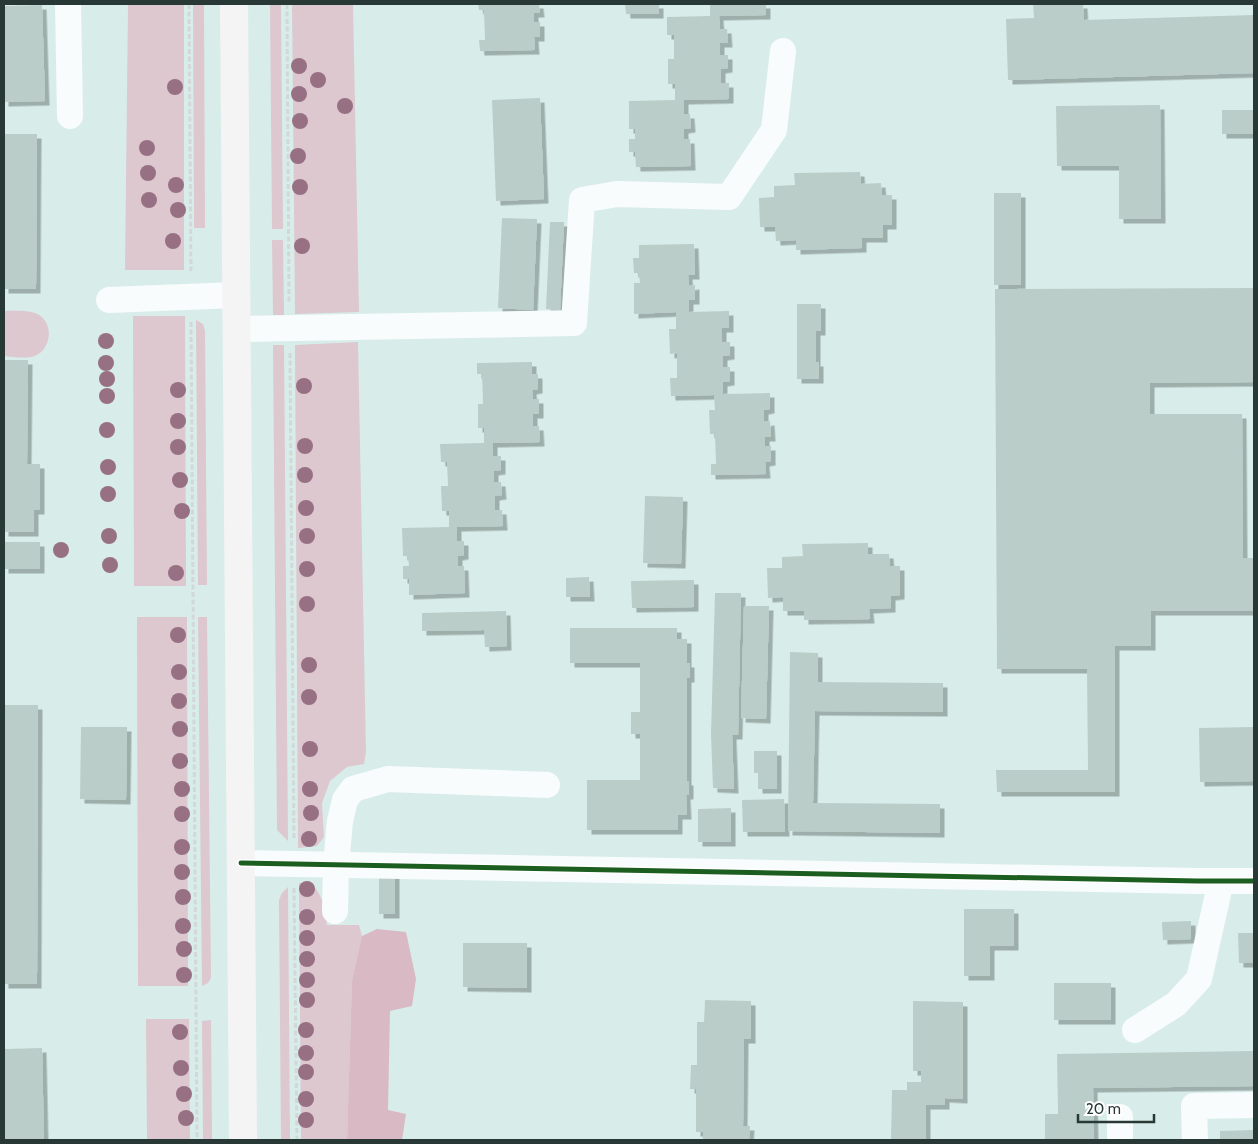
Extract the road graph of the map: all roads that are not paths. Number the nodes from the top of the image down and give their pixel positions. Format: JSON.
{"nodes":[{"id":1,"x":68,"y":4,"type":"edge"},
{"id":2,"x":234,"y":4,"type":"edge"},
{"id":3,"x":783,"y":51,"type":"dead end"},
{"id":4,"x":70,"y":116,"type":"dead end"},
{"id":5,"x":236,"y":295,"type":"junction"},
{"id":6,"x":109,"y":300,"type":"dead end"},
{"id":7,"x":237,"y":329,"type":"junction"},
{"id":8,"x":547,"y":785,"type":"dead end"},
{"id":9,"x":241,"y":863,"type":"junction"},
{"id":10,"x":336,"y":865,"type":"junction"},
{"id":11,"x":1221,"y":881,"type":"junction"},
{"id":12,"x":1254,"y":881,"type":"edge"},
{"id":13,"x":335,"y":911,"type":"dead end"},
{"id":14,"x":1135,"y":1030,"type":"dead end"},
{"id":15,"x":1254,"y":1105,"type":"edge"},
{"id":16,"x":243,"y":1140,"type":"edge"},
{"id":17,"x":1195,"y":1140,"type":"edge"}],
"edges":[{"from":1,"to":4,"type":"street"},
{"from":2,"to":5,"type":"main road"},
{"from":3,"to":7,"type":"street"},
{"from":5,"to":6,"type":"street"},
{"from":5,"to":7,"type":"main road"},
{"from":7,"to":9,"type":"main road"},
{"from":8,"to":10,"type":"street"},
{"from":9,"to":10,"type":"street"},
{"from":9,"to":16,"type":"main road"},
{"from":10,"to":11,"type":"street"},
{"from":10,"to":13,"type":"street"},
{"from":11,"to":12,"type":"street"},
{"from":11,"to":14,"type":"street"},
{"from":15,"to":17,"type":"street"}]}
